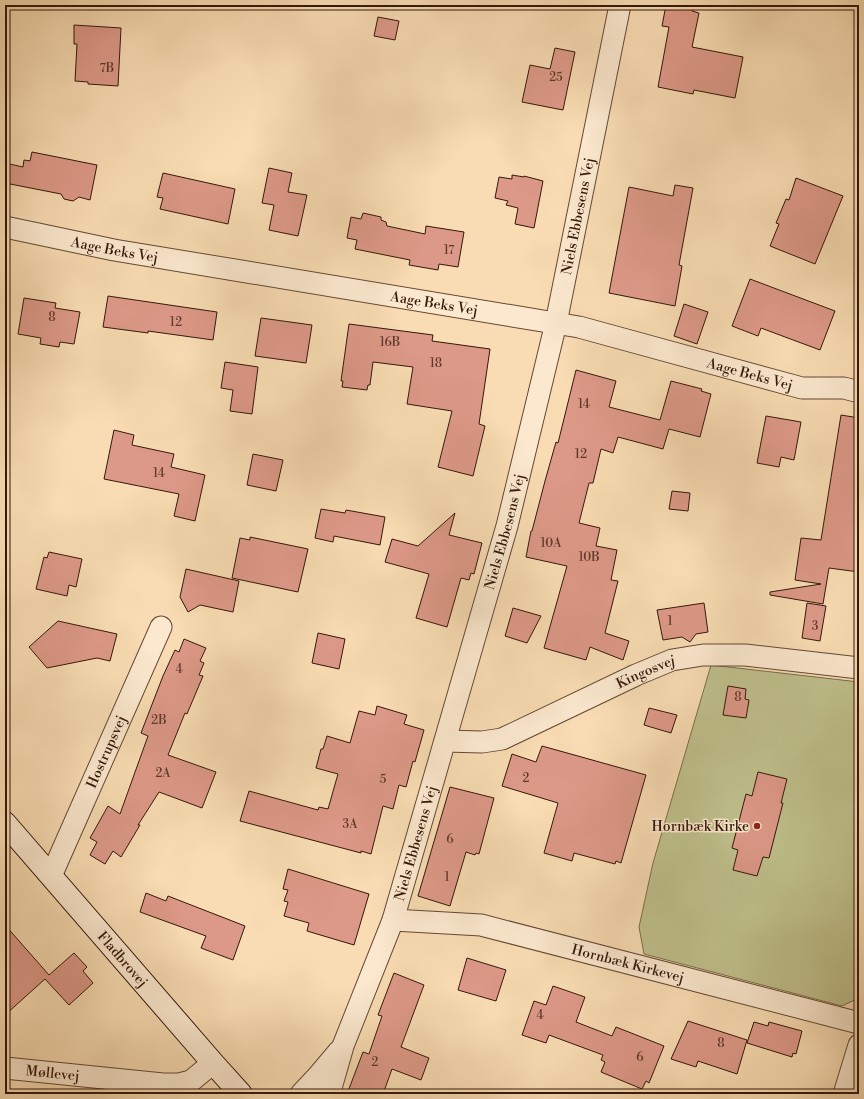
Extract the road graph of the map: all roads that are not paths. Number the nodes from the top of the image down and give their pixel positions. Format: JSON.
{"nodes":[{"id":1,"x":620,"y":5,"type":"edge"},
{"id":2,"x":5,"y":227,"type":"edge"},
{"id":3,"x":556,"y":322,"type":"junction"},
{"id":4,"x":859,"y":392,"type":"edge"},
{"id":5,"x":161,"y":627,"type":"dead end"},
{"id":6,"x":859,"y":668,"type":"edge"},
{"id":7,"x":445,"y":740,"type":"junction"},
{"id":8,"x":5,"y":823,"type":"edge"},
{"id":9,"x":51,"y":876,"type":"junction"},
{"id":10,"x":393,"y":920,"type":"junction"},
{"id":11,"x":859,"y":1023,"type":"edge"},
{"id":12,"x":859,"y":1045,"type":"edge"},
{"id":13,"x":343,"y":1046,"type":"junction"},
{"id":14,"x":214,"y":1063,"type":"junction"},
{"id":15,"x":5,"y":1068,"type":"edge"},
{"id":16,"x":241,"y":1094,"type":"edge"},
{"id":17,"x":301,"y":1094,"type":"edge"},
{"id":18,"x":328,"y":1094,"type":"edge"},
{"id":19,"x":844,"y":1094,"type":"edge"}],
"edges":[{"from":1,"to":3,"type":"street","name":"Niels Ebbesens Vej"},
{"from":2,"to":3,"type":"street","name":"Aage Beks Vej"},
{"from":3,"to":4,"type":"street","name":"Aage Beks Vej"},
{"from":3,"to":7,"type":"street","name":"Niels Ebbesens Vej"},
{"from":5,"to":9,"type":"street","name":"Hostrupsvej"},
{"from":6,"to":7,"type":"street","name":"Kingosvej"},
{"from":7,"to":10,"type":"street","name":"Niels Ebbesens Vej"},
{"from":8,"to":9,"type":"main road","name":"Fladbrovej"},
{"from":9,"to":14,"type":"main road","name":"Fladbrovej"},
{"from":10,"to":11,"type":"street","name":"Hornbæk Kirkevej"},
{"from":10,"to":13,"type":"street","name":"Niels Ebbesens Vej"},
{"from":12,"to":19,"type":"street"},
{"from":13,"to":17,"type":"street","name":"Niels Ebbesens Vej"},
{"from":13,"to":18,"type":"street","name":"Niels Ebbesens Vej"},
{"from":14,"to":15,"type":"street","name":"Møllevej"},
{"from":14,"to":16,"type":"main road","name":"Fladbrovej"}]}
